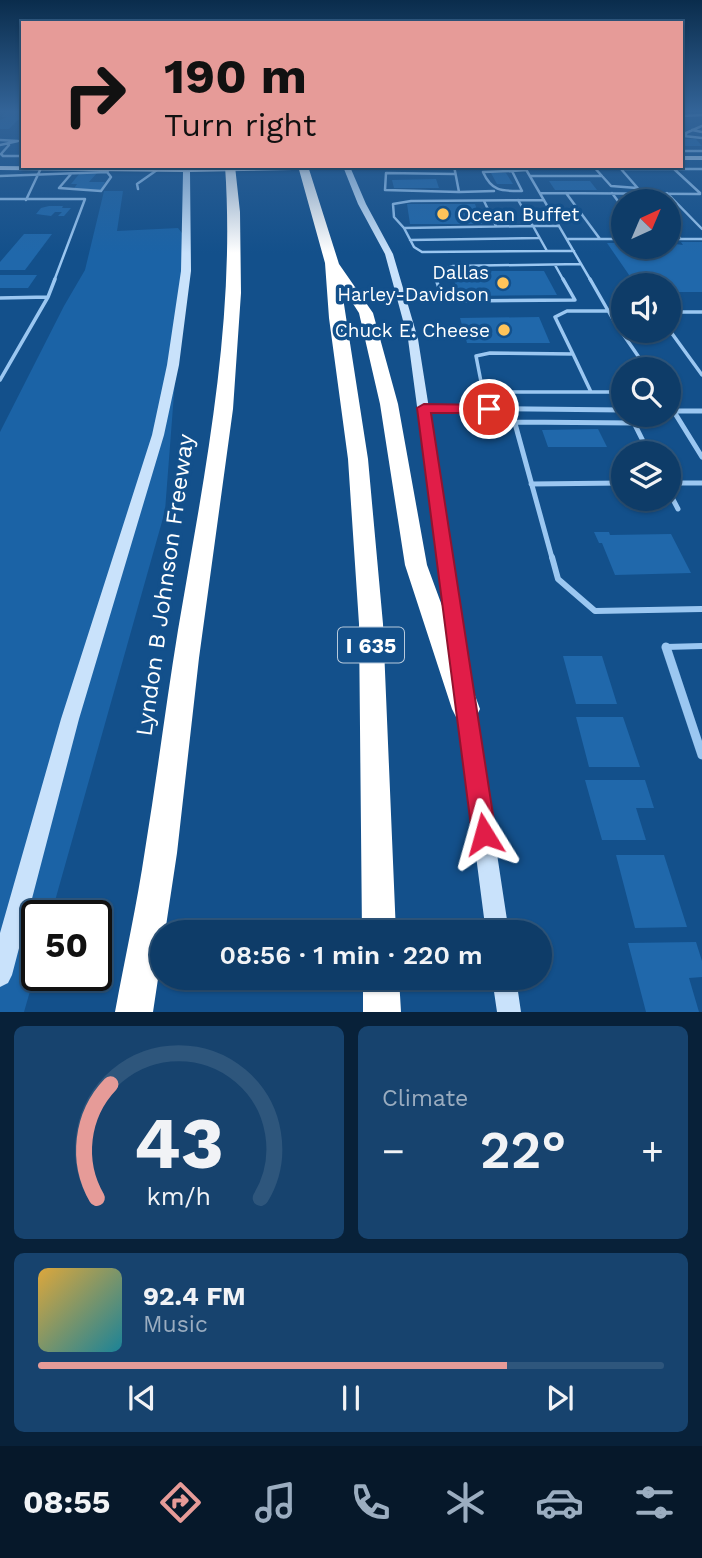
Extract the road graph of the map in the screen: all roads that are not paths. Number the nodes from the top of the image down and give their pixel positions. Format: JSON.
{"nodes":[{"id":1,"x":21,"y":159,"type":"edge"},
{"id":2,"x":0,"y":161,"type":"edge"},
{"id":3,"x":683,"y":167,"type":"edge"},
{"id":4,"x":702,"y":167,"type":"edge"},
{"id":5,"x":0,"y":168,"type":"edge"},
{"id":6,"x":187,"y":168,"type":"edge"},
{"id":7,"x":346,"y":168,"type":"edge"},
{"id":8,"x":378,"y":168,"type":"edge"},
{"id":9,"x":454,"y":168,"type":"edge"},
{"id":10,"x":482,"y":168,"type":"edge"},
{"id":11,"x":595,"y":168,"type":"edge"},
{"id":12,"x":621,"y":168,"type":"edge"},
{"id":13,"x":679,"y":168,"type":"edge"},
{"id":14,"x":40,"y":170,"type":"edge"},
{"id":15,"x":157,"y":170,"type":"junction"},
{"id":16,"x":304,"y":170,"type":"edge"},
{"id":17,"x":400,"y":170,"type":"edge"},
{"id":18,"x":73,"y":171,"type":"junction"},
{"id":19,"x":108,"y":171,"type":"junction"},
{"id":20,"x":231,"y":171,"type":"edge"},
{"id":21,"x":483,"y":172,"type":"junction"},
{"id":22,"x":514,"y":172,"type":"junction"},
{"id":23,"x":528,"y":172,"type":"edge"},
{"id":24,"x":455,"y":174,"type":"junction"},
{"id":25,"x":0,"y":176,"type":"edge"},
{"id":26,"x":601,"y":176,"type":"junction"},
{"id":27,"x":637,"y":188,"type":"joint"},
{"id":28,"x":138,"y":189,"type":"dead end"},
{"id":29,"x":496,"y":191,"type":"junction"},
{"id":30,"x":522,"y":191,"type":"junction"},
{"id":31,"x":357,"y":192,"type":"junction"},
{"id":32,"x":458,"y":192,"type":"junction"},
{"id":33,"x":540,"y":192,"type":"junction"},
{"id":34,"x":566,"y":193,"type":"junction"},
{"id":35,"x":611,"y":193,"type":"edge"},
{"id":36,"x":681,"y":194,"type":"edge"},
{"id":37,"x":701,"y":194,"type":"edge"},
{"id":38,"x":0,"y":200,"type":"edge"},
{"id":39,"x":26,"y":200,"type":"junction"},
{"id":40,"x":518,"y":200,"type":"junction"},
{"id":41,"x":544,"y":200,"type":"junction"},
{"id":42,"x":484,"y":201,"type":"junction"},
{"id":43,"x":681,"y":208,"type":"edge"},
{"id":44,"x":496,"y":226,"type":"junction"},
{"id":45,"x":531,"y":226,"type":"junction"},
{"id":46,"x":559,"y":226,"type":"junction"},
{"id":47,"x":404,"y":228,"type":"junction"},
{"id":48,"x":702,"y":229,"type":"edge"},
{"id":49,"x":539,"y":238,"type":"junction"},
{"id":50,"x":567,"y":239,"type":"junction"},
{"id":51,"x":600,"y":239,"type":"junction"},
{"id":52,"x":611,"y":239,"type":"edge"},
{"id":53,"x":681,"y":239,"type":"edge"},
{"id":54,"x":702,"y":239,"type":"edge"},
{"id":55,"x":410,"y":240,"type":"junction"},
{"id":56,"x":547,"y":251,"type":"junction"},
{"id":57,"x":573,"y":251,"type":"junction"},
{"id":58,"x":332,"y":263,"type":"junction"},
{"id":59,"x":581,"y":264,"type":"junction"},
{"id":60,"x":555,"y":265,"type":"junction"},
{"id":61,"x":0,"y":298,"type":"edge"},
{"id":62,"x":48,"y":298,"type":"junction"},
{"id":63,"x":608,"y":311,"type":"junction"},
{"id":64,"x":681,"y":312,"type":"edge"},
{"id":65,"x":701,"y":313,"type":"edge"},
{"id":66,"x":611,"y":316,"type":"edge"},
{"id":67,"x":679,"y":343,"type":"edge"},
{"id":68,"x":573,"y":354,"type":"junction"},
{"id":69,"x":702,"y":375,"type":"edge"},
{"id":70,"x":0,"y":380,"type":"edge"},
{"id":71,"x":591,"y":392,"type":"junction"},
{"id":72,"x":611,"y":392,"type":"edge"},
{"id":73,"x":424,"y":408,"type":"junction"},
{"id":74,"x":511,"y":409,"type":"junction"},
{"id":75,"x":611,"y":410,"type":"edge"},
{"id":76,"x":681,"y":411,"type":"edge"},
{"id":77,"x":702,"y":411,"type":"edge"},
{"id":78,"x":515,"y":422,"type":"junction"},
{"id":79,"x":681,"y":426,"type":"edge"},
{"id":80,"x":643,"y":441,"type":"edge"},
{"id":81,"x":702,"y":457,"type":"edge"},
{"id":82,"x":611,"y":483,"type":"edge"},
{"id":83,"x":681,"y":483,"type":"edge"},
{"id":84,"x":702,"y":483,"type":"edge"},
{"id":85,"x":531,"y":484,"type":"junction"},
{"id":86,"x":702,"y":609,"type":"edge"},
{"id":87,"x":702,"y":646,"type":"edge"},
{"id":88,"x":666,"y":647,"type":"joint"},
{"id":89,"x":466,"y":709,"type":"junction"},
{"id":90,"x":702,"y":755,"type":"edge"},
{"id":91,"x":379,"y":920,"type":"edge"},
{"id":92,"x":496,"y":920,"type":"edge"},
{"id":93,"x":0,"y":975,"type":"edge"},
{"id":94,"x":381,"y":990,"type":"edge"},
{"id":95,"x":506,"y":990,"type":"edge"},
{"id":96,"x":134,"y":1012,"type":"edge"},
{"id":97,"x":382,"y":1012,"type":"edge"},
{"id":98,"x":509,"y":1012,"type":"edge"}],
"edges":[{"from":1,"to":2,"type":"main road"},
{"from":3,"to":4,"type":"main road"},
{"from":5,"to":14,"type":"main road"},
{"from":6,"to":15,"type":"main road"},
{"from":6,"to":93,"type":"main road","name":"Lyndon B Johnson Freeway"},
{"from":7,"to":31,"type":"main road"},
{"from":8,"to":31,"type":"main road"},
{"from":9,"to":24,"type":"lane"},
{"from":10,"to":21,"type":"lane"},
{"from":11,"to":26,"type":"lane"},
{"from":12,"to":27,"type":"lane"},
{"from":13,"to":37,"type":"lane"},
{"from":14,"to":18,"type":"main road"},
{"from":14,"to":25,"type":"lane"},
{"from":14,"to":39,"type":"lane"},
{"from":15,"to":19,"type":"main road"},
{"from":15,"to":28,"type":"lane"},
{"from":16,"to":58,"type":"highway","number":"I 635"},
{"from":17,"to":24,"type":"lane"},
{"from":17,"to":32,"type":"lane"},
{"from":18,"to":19,"type":"main road"},
{"from":18,"to":19,"type":"lane"},
{"from":20,"to":96,"type":"highway","name":"Lyndon B Johnson Freeway"},
{"from":21,"to":22,"type":"lane"},
{"from":21,"to":29,"type":"lane"},
{"from":22,"to":23,"type":"lane"},
{"from":22,"to":30,"type":"lane"},
{"from":23,"to":26,"type":"lane"},
{"from":23,"to":33,"type":"lane"},
{"from":24,"to":32,"type":"lane"},
{"from":26,"to":27,"type":"lane"},
{"from":29,"to":30,"type":"lane"},
{"from":29,"to":32,"type":"lane"},
{"from":30,"to":33,"type":"lane"},
{"from":31,"to":73,"type":"main road"},
{"from":33,"to":34,"type":"lane"},
{"from":33,"to":41,"type":"lane"},
{"from":34,"to":35,"type":"lane"},
{"from":34,"to":51,"type":"lane"},
{"from":36,"to":37,"type":"lane"},
{"from":38,"to":39,"type":"lane"},
{"from":39,"to":62,"type":"lane"},
{"from":40,"to":41,"type":"lane"},
{"from":40,"to":42,"type":"lane"},
{"from":40,"to":45,"type":"lane"},
{"from":41,"to":46,"type":"lane"},
{"from":42,"to":44,"type":"lane"},
{"from":42,"to":47,"type":"lane"},
{"from":43,"to":48,"type":"lane"},
{"from":44,"to":45,"type":"lane"},
{"from":44,"to":47,"type":"lane"},
{"from":45,"to":46,"type":"lane"},
{"from":45,"to":49,"type":"lane"},
{"from":46,"to":50,"type":"lane"},
{"from":47,"to":55,"type":"lane"},
{"from":49,"to":55,"type":"lane"},
{"from":49,"to":56,"type":"lane"},
{"from":50,"to":51,"type":"lane"},
{"from":50,"to":57,"type":"lane"},
{"from":51,"to":52,"type":"lane"},
{"from":53,"to":54,"type":"lane"},
{"from":55,"to":56,"type":"lane"},
{"from":56,"to":57,"type":"lane"},
{"from":57,"to":59,"type":"lane"},
{"from":58,"to":89,"type":"highway"},
{"from":58,"to":91,"type":"highway","number":"I 635"},
{"from":59,"to":60,"type":"lane"},
{"from":59,"to":63,"type":"lane"},
{"from":60,"to":60,"type":"lane"},
{"from":61,"to":62,"type":"lane"},
{"from":62,"to":70,"type":"lane"},
{"from":63,"to":66,"type":"lane"},
{"from":63,"to":68,"type":"lane"},
{"from":64,"to":65,"type":"lane"},
{"from":67,"to":69,"type":"lane"},
{"from":68,"to":71,"type":"lane"},
{"from":68,"to":71,"type":"lane"},
{"from":71,"to":72,"type":"lane"},
{"from":73,"to":74,"type":"lane"},
{"from":73,"to":89,"type":"main road"},
{"from":74,"to":75,"type":"lane"},
{"from":74,"to":78,"type":"lane"},
{"from":76,"to":77,"type":"lane"},
{"from":78,"to":80,"type":"lane"},
{"from":78,"to":85,"type":"lane"},
{"from":79,"to":81,"type":"lane"},
{"from":82,"to":85,"type":"lane"},
{"from":83,"to":84,"type":"lane"},
{"from":85,"to":86,"type":"lane"},
{"from":87,"to":88,"type":"lane"},
{"from":88,"to":90,"type":"street"},
{"from":89,"to":92,"type":"main road"},
{"from":94,"to":97,"type":"highway"},
{"from":95,"to":98,"type":"main road"}]}
